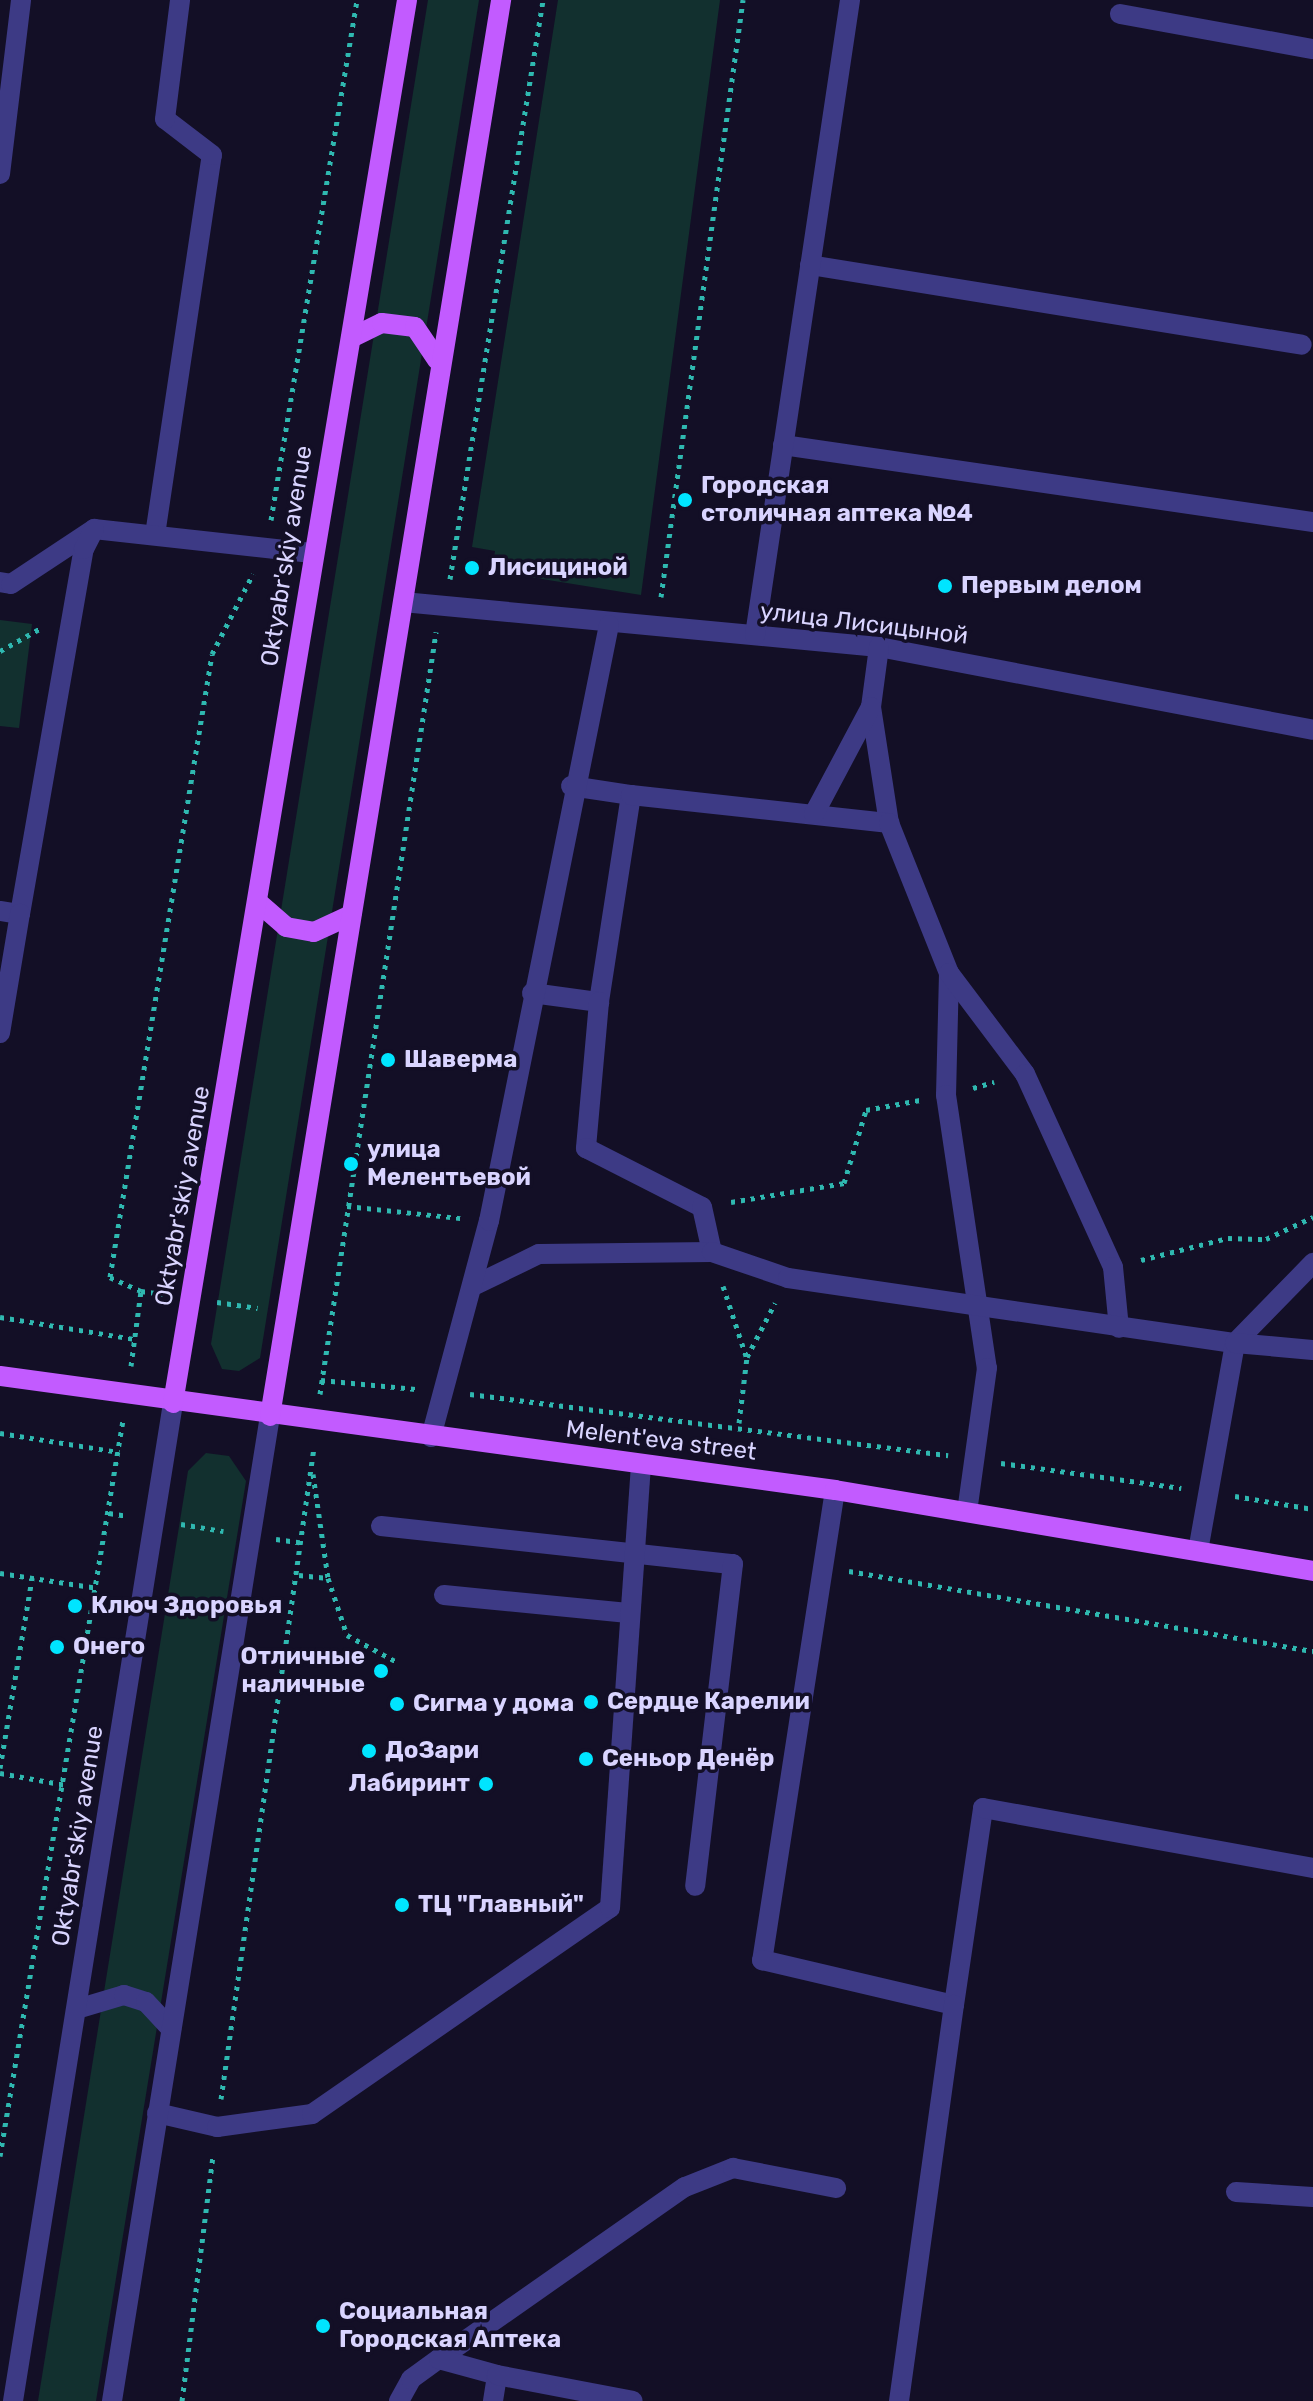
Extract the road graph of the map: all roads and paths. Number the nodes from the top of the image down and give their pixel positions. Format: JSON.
{"nodes":[{"id":1,"x":21,"y":0,"type":"edge"},
{"id":2,"x":180,"y":0,"type":"edge"},
{"id":3,"x":357,"y":0,"type":"edge"},
{"id":4,"x":407,"y":0,"type":"edge"},
{"id":5,"x":501,"y":0,"type":"edge"},
{"id":6,"x":543,"y":0,"type":"edge"},
{"id":7,"x":743,"y":0,"type":"edge"},
{"id":8,"x":850,"y":0,"type":"edge"},
{"id":9,"x":1120,"y":14,"type":"dead end"},
{"id":10,"x":1313,"y":49,"type":"edge"},
{"id":11,"x":0,"y":174,"type":"edge"},
{"id":12,"x":810,"y":265,"type":"junction"},
{"id":13,"x":351,"y":338,"type":"junction"},
{"id":14,"x":1302,"y":345,"type":"dead end"},
{"id":15,"x":437,"y":360,"type":"junction"},
{"id":16,"x":783,"y":445,"type":"junction"},
{"id":17,"x":1313,"y":522,"type":"edge"},
{"id":18,"x":94,"y":529,"type":"junction"},
{"id":19,"x":155,"y":535,"type":"junction"},
{"id":20,"x":267,"y":546,"type":"junction"},
{"id":21,"x":312,"y":553,"type":"junction"},
{"id":22,"x":0,"y":582,"type":"edge"},
{"id":23,"x":449,"y":584,"type":"dead end"},
{"id":24,"x":403,"y":602,"type":"junction"},
{"id":25,"x":661,"y":603,"type":"dead end"},
{"id":26,"x":73,"y":610,"type":"junction"},
{"id":27,"x":609,"y":625,"type":"junction"},
{"id":28,"x":436,"y":628,"type":"dead end"},
{"id":29,"x":755,"y":635,"type":"junction"},
{"id":30,"x":879,"y":647,"type":"junction"},
{"id":31,"x":0,"y":651,"type":"edge"},
{"id":32,"x":871,"y":707,"type":"junction"},
{"id":33,"x":1313,"y":730,"type":"edge"},
{"id":34,"x":571,"y":786,"type":"junction"},
{"id":35,"x":631,"y":795,"type":"junction"},
{"id":36,"x":814,"y":814,"type":"junction"},
{"id":37,"x":889,"y":823,"type":"junction"},
{"id":38,"x":260,"y":904,"type":"junction"},
{"id":39,"x":10,"y":913,"type":"edge"},
{"id":40,"x":351,"y":915,"type":"junction"},
{"id":41,"x":949,"y":973,"type":"junction"},
{"id":42,"x":532,"y":993,"type":"junction"},
{"id":43,"x":599,"y":1002,"type":"junction"},
{"id":44,"x":0,"y":1033,"type":"edge"},
{"id":45,"x":1025,"y":1074,"type":"junction"},
{"id":46,"x":946,"y":1095,"type":"junction"},
{"id":47,"x":347,"y":1206,"type":"junction"},
{"id":48,"x":702,"y":1207,"type":"junction"},
{"id":49,"x":1313,"y":1217,"type":"edge"},
{"id":50,"x":489,"y":1221,"type":"junction"},
{"id":51,"x":712,"y":1252,"type":"junction"},
{"id":52,"x":1313,"y":1263,"type":"edge"},
{"id":53,"x":1113,"y":1267,"type":"junction"},
{"id":54,"x":788,"y":1278,"type":"junction"},
{"id":55,"x":473,"y":1286,"type":"junction"},
{"id":56,"x":141,"y":1291,"type":"junction"},
{"id":57,"x":192,"y":1298,"type":"junction"},
{"id":58,"x":979,"y":1309,"type":"junction"},
{"id":59,"x":287,"y":1312,"type":"junction"},
{"id":60,"x":0,"y":1317,"type":"edge"},
{"id":61,"x":329,"y":1318,"type":"junction"},
{"id":62,"x":1119,"y":1328,"type":"junction"},
{"id":63,"x":1235,"y":1343,"type":"junction"},
{"id":64,"x":1313,"y":1350,"type":"edge"},
{"id":65,"x":747,"y":1357,"type":"junction"},
{"id":66,"x":0,"y":1376,"type":"edge"},
{"id":67,"x":440,"y":1391,"type":"junction"},
{"id":68,"x":173,"y":1403,"type":"junction"},
{"id":69,"x":270,"y":1416,"type":"junction"},
{"id":70,"x":739,"y":1423,"type":"junction"},
{"id":71,"x":0,"y":1433,"type":"edge"},
{"id":72,"x":431,"y":1437,"type":"junction"},
{"id":73,"x":973,"y":1458,"type":"junction"},
{"id":74,"x":641,"y":1465,"type":"junction"},
{"id":75,"x":835,"y":1490,"type":"junction"},
{"id":76,"x":1209,"y":1491,"type":"junction"},
{"id":77,"x":1313,"y":1509,"type":"edge"},
{"id":78,"x":967,"y":1512,"type":"junction"},
{"id":79,"x":109,"y":1513,"type":"junction"},
{"id":80,"x":154,"y":1520,"type":"junction"},
{"id":81,"x":381,"y":1526,"type":"dead end"},
{"id":82,"x":252,"y":1535,"type":"junction"},
{"id":83,"x":303,"y":1543,"type":"junction"},
{"id":84,"x":1198,"y":1551,"type":"junction"},
{"id":85,"x":633,"y":1552,"type":"junction"},
{"id":86,"x":845,"y":1555,"type":"dead end"},
{"id":87,"x":1313,"y":1571,"type":"edge"},
{"id":88,"x":0,"y":1573,"type":"edge"},
{"id":89,"x":299,"y":1575,"type":"junction"},
{"id":90,"x":32,"y":1578,"type":"junction"},
{"id":91,"x":328,"y":1578,"type":"junction"},
{"id":92,"x":98,"y":1588,"type":"junction"},
{"id":93,"x":444,"y":1595,"type":"dead end"},
{"id":94,"x":628,"y":1613,"type":"junction"},
{"id":95,"x":1313,"y":1651,"type":"edge"},
{"id":96,"x":395,"y":1661,"type":"dead end"},
{"id":97,"x":0,"y":1771,"type":"edge"},
{"id":98,"x":66,"y":1785,"type":"junction"},
{"id":99,"x":1313,"y":1868,"type":"edge"},
{"id":100,"x":695,"y":1886,"type":"dead end"},
{"id":101,"x":954,"y":2005,"type":"junction"},
{"id":102,"x":77,"y":2009,"type":"junction"},
{"id":103,"x":171,"y":2029,"type":"junction"},
{"id":104,"x":157,"y":2113,"type":"junction"},
{"id":105,"x":217,"y":2127,"type":"junction"},
{"id":106,"x":0,"y":2156,"type":"edge"},
{"id":107,"x":836,"y":2188,"type":"dead end"},
{"id":108,"x":1236,"y":2192,"type":"dead end"},
{"id":109,"x":1313,"y":2197,"type":"edge"},
{"id":110,"x":439,"y":2359,"type":"junction"},
{"id":111,"x":497,"y":2375,"type":"junction"},
{"id":112,"x":13,"y":2401,"type":"edge"},
{"id":113,"x":112,"y":2401,"type":"edge"},
{"id":114,"x":182,"y":2401,"type":"edge"},
{"id":115,"x":399,"y":2401,"type":"edge"},
{"id":116,"x":493,"y":2401,"type":"edge"},
{"id":117,"x":633,"y":2401,"type":"edge"},
{"id":118,"x":899,"y":2401,"type":"edge"}],
"edges":[{"from":1,"to":11,"type":"street"},
{"from":2,"to":19,"type":"street"},
{"from":3,"to":20,"type":"path"},
{"from":4,"to":13,"type":"main road","name":"Oktyabr'skiy avenue"},
{"from":5,"to":15,"type":"main road"},
{"from":6,"to":23,"type":"path"},
{"from":7,"to":25,"type":"path"},
{"from":8,"to":12,"type":"street"},
{"from":9,"to":10,"type":"street"},
{"from":12,"to":14,"type":"street"},
{"from":12,"to":16,"type":"street"},
{"from":13,"to":15,"type":"main road"},
{"from":13,"to":21,"type":"main road","name":"Oktyabr'skiy avenue"},
{"from":15,"to":24,"type":"main road"},
{"from":16,"to":17,"type":"street"},
{"from":16,"to":29,"type":"street"},
{"from":18,"to":19,"type":"street"},
{"from":18,"to":22,"type":"street"},
{"from":18,"to":26,"type":"street"},
{"from":19,"to":20,"type":"street"},
{"from":20,"to":21,"type":"street"},
{"from":20,"to":56,"type":"path"},
{"from":21,"to":38,"type":"main road","name":"Oktyabr'skiy avenue"},
{"from":24,"to":27,"type":"street","name":"улица Лисицыной"},
{"from":24,"to":40,"type":"main road"},
{"from":26,"to":31,"type":"path"},
{"from":26,"to":39,"type":"street"},
{"from":27,"to":29,"type":"street","name":"улица Лисицыной"},
{"from":27,"to":34,"type":"street"},
{"from":28,"to":47,"type":"path"},
{"from":29,"to":30,"type":"street","name":"улица Лисицыной"},
{"from":30,"to":32,"type":"street"},
{"from":30,"to":33,"type":"street","name":"улица Лисицыной"},
{"from":32,"to":36,"type":"street"},
{"from":32,"to":37,"type":"street"},
{"from":34,"to":35,"type":"street"},
{"from":34,"to":42,"type":"street"},
{"from":35,"to":36,"type":"street"},
{"from":35,"to":43,"type":"street"},
{"from":36,"to":37,"type":"street"},
{"from":37,"to":41,"type":"street"},
{"from":38,"to":40,"type":"main road"},
{"from":38,"to":57,"type":"main road","name":"Oktyabr'skiy avenue"},
{"from":39,"to":44,"type":"street"},
{"from":40,"to":59,"type":"main road"},
{"from":41,"to":45,"type":"street"},
{"from":41,"to":46,"type":"street"},
{"from":42,"to":43,"type":"street"},
{"from":42,"to":50,"type":"street"},
{"from":43,"to":48,"type":"street"},
{"from":45,"to":46,"type":"path"},
{"from":45,"to":53,"type":"street"},
{"from":46,"to":48,"type":"path"},
{"from":46,"to":58,"type":"street"},
{"from":47,"to":50,"type":"path"},
{"from":47,"to":61,"type":"path"},
{"from":48,"to":51,"type":"street"},
{"from":49,"to":53,"type":"path"},
{"from":50,"to":55,"type":"street"},
{"from":51,"to":54,"type":"street"},
{"from":51,"to":55,"type":"street"},
{"from":51,"to":65,"type":"path"},
{"from":52,"to":63,"type":"street"},
{"from":53,"to":62,"type":"street"},
{"from":54,"to":58,"type":"street"},
{"from":54,"to":65,"type":"path"},
{"from":55,"to":67,"type":"street"},
{"from":56,"to":57,"type":"path"},
{"from":56,"to":60,"type":"path"},
{"from":57,"to":59,"type":"path"},
{"from":57,"to":68,"type":"main road","name":"Oktyabr'skiy avenue"},
{"from":58,"to":62,"type":"street"},
{"from":58,"to":73,"type":"street"},
{"from":59,"to":61,"type":"path"},
{"from":59,"to":69,"type":"main road"},
{"from":61,"to":67,"type":"path"},
{"from":62,"to":63,"type":"street"},
{"from":63,"to":64,"type":"street"},
{"from":63,"to":76,"type":"street"},
{"from":65,"to":70,"type":"path"},
{"from":66,"to":68,"type":"main road","name":"Melent'eva street"},
{"from":67,"to":70,"type":"path"},
{"from":67,"to":72,"type":"street"},
{"from":68,"to":69,"type":"main road","name":"Melent'eva street"},
{"from":68,"to":80,"type":"street","name":"Oktyabr'skiy avenue"},
{"from":69,"to":72,"type":"main road","name":"Melent'eva street"},
{"from":69,"to":82,"type":"street"},
{"from":70,"to":73,"type":"path"},
{"from":71,"to":79,"type":"path"},
{"from":72,"to":74,"type":"main road","name":"Melent'eva street"},
{"from":73,"to":76,"type":"path"},
{"from":73,"to":78,"type":"street"},
{"from":74,"to":75,"type":"main road","name":"Melent'eva street"},
{"from":74,"to":85,"type":"street"},
{"from":75,"to":78,"type":"main road","name":"Melent'eva street"},
{"from":75,"to":101,"type":"street"},
{"from":76,"to":77,"type":"path"},
{"from":76,"to":84,"type":"street"},
{"from":78,"to":84,"type":"main road","name":"Melent'eva street"},
{"from":79,"to":80,"type":"path"},
{"from":79,"to":92,"type":"path"},
{"from":80,"to":82,"type":"path"},
{"from":80,"to":102,"type":"street","name":"Oktyabr'skiy avenue"},
{"from":81,"to":85,"type":"street"},
{"from":82,"to":83,"type":"path"},
{"from":82,"to":103,"type":"street"},
{"from":83,"to":89,"type":"path"},
{"from":83,"to":91,"type":"path"},
{"from":84,"to":87,"type":"main road","name":"Melent'eva street"},
{"from":85,"to":94,"type":"street"},
{"from":85,"to":100,"type":"street"},
{"from":86,"to":95,"type":"path"},
{"from":88,"to":90,"type":"path"},
{"from":89,"to":91,"type":"path"},
{"from":89,"to":105,"type":"path"},
{"from":90,"to":92,"type":"path"},
{"from":90,"to":97,"type":"path"},
{"from":91,"to":96,"type":"path"},
{"from":92,"to":98,"type":"path"},
{"from":93,"to":94,"type":"street"},
{"from":94,"to":105,"type":"street"},
{"from":97,"to":98,"type":"path"},
{"from":98,"to":106,"type":"path"},
{"from":99,"to":101,"type":"street"},
{"from":101,"to":118,"type":"street"},
{"from":102,"to":103,"type":"street"},
{"from":102,"to":112,"type":"street","name":"Oktyabr'skiy avenue"},
{"from":103,"to":104,"type":"street"},
{"from":104,"to":105,"type":"street"},
{"from":104,"to":113,"type":"street"},
{"from":105,"to":114,"type":"path"},
{"from":107,"to":110,"type":"street"},
{"from":108,"to":109,"type":"street"},
{"from":110,"to":111,"type":"street"},
{"from":110,"to":115,"type":"street"},
{"from":111,"to":116,"type":"street"},
{"from":111,"to":117,"type":"street"}]}
